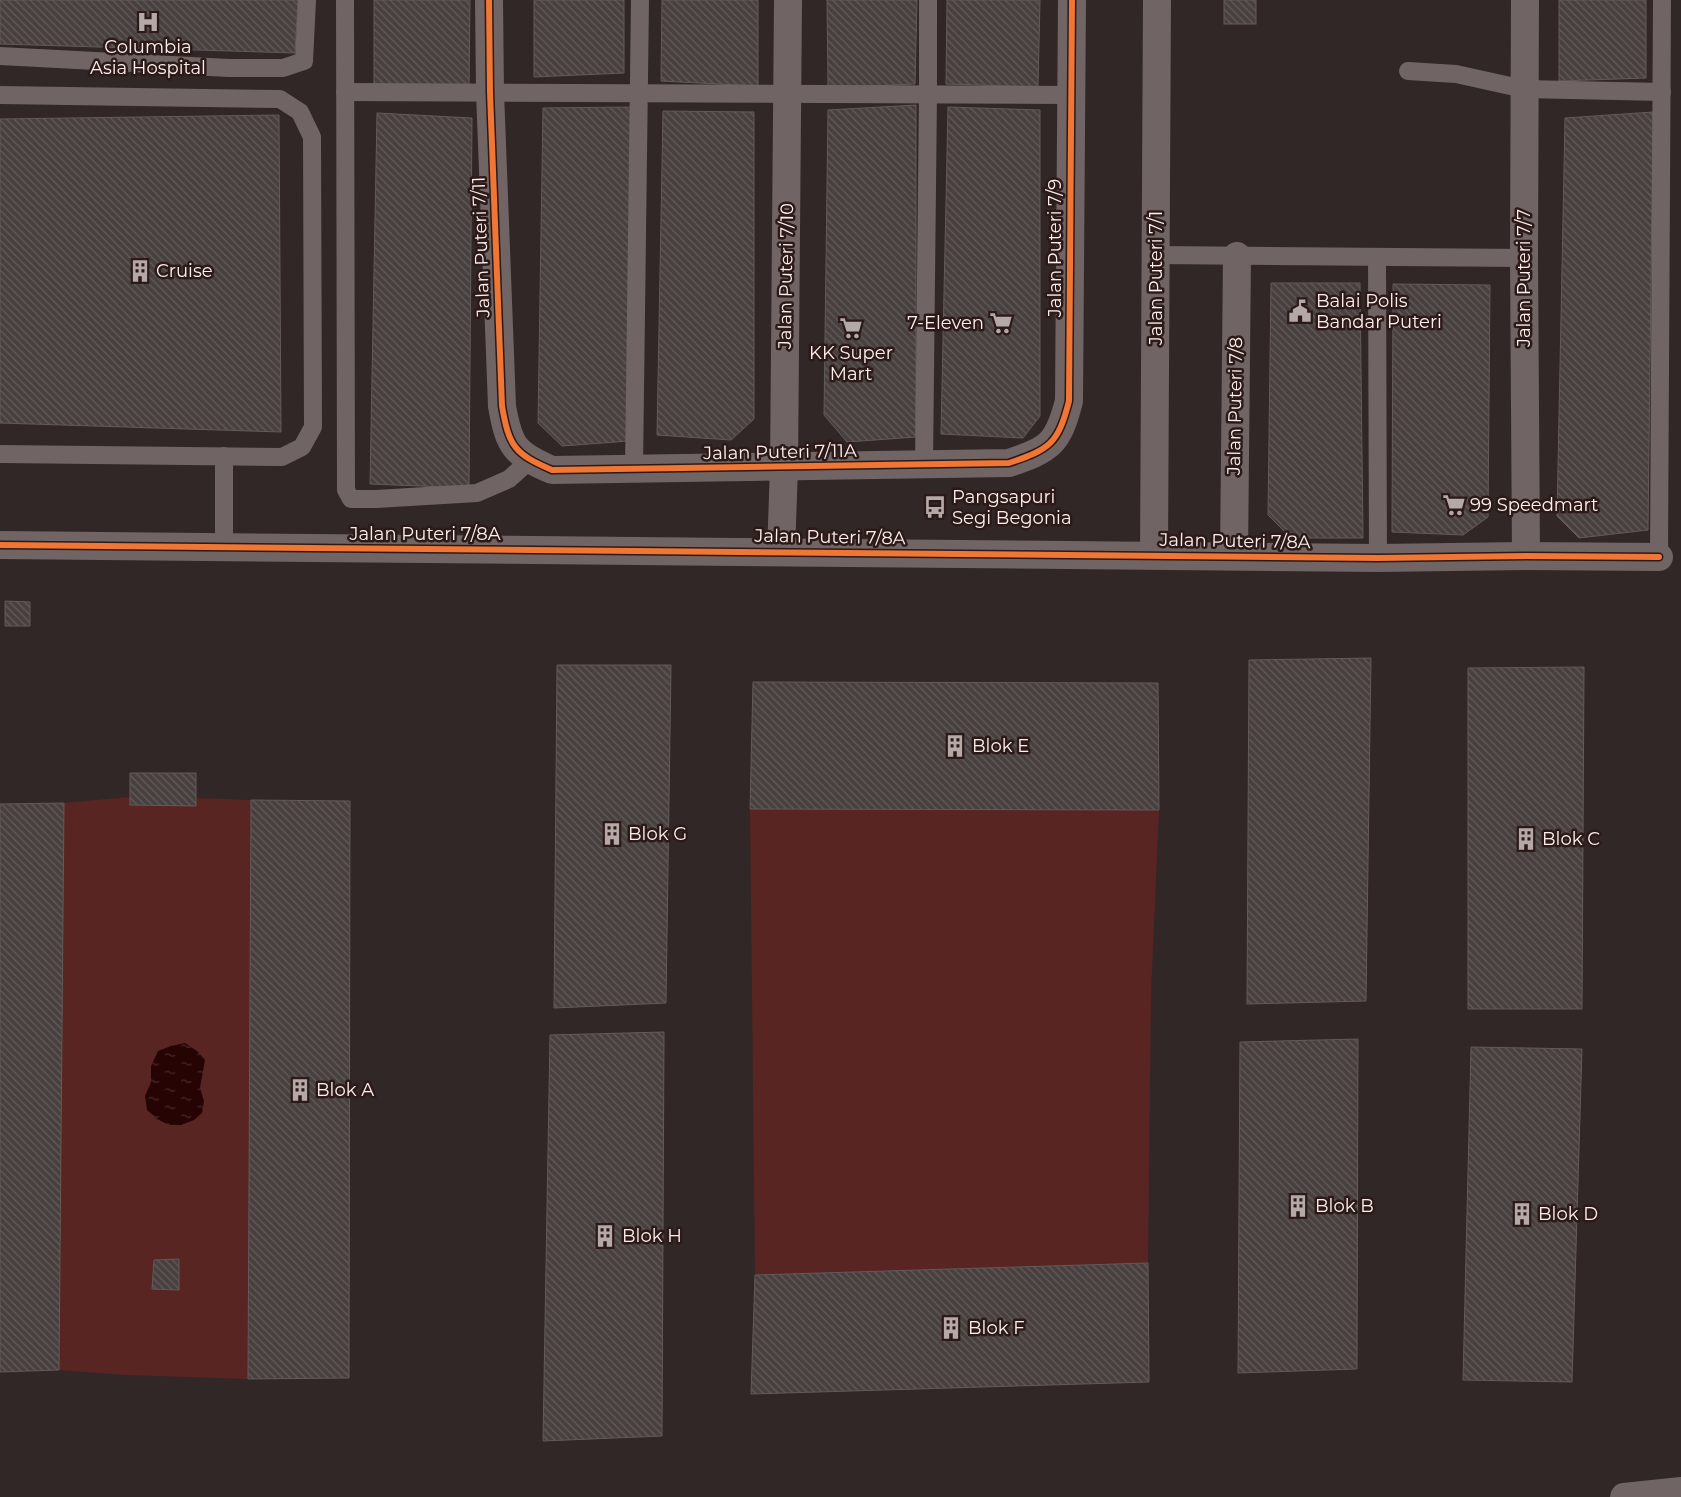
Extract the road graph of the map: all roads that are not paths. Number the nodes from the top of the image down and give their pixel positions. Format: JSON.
{"nodes":[{"id":1,"x":307,"y":0,"type":"edge"},
{"id":2,"x":345,"y":0,"type":"edge"},
{"id":3,"x":488,"y":0,"type":"edge"},
{"id":4,"x":640,"y":0,"type":"edge"},
{"id":5,"x":788,"y":0,"type":"edge"},
{"id":6,"x":928,"y":0,"type":"edge"},
{"id":7,"x":1072,"y":0,"type":"edge"},
{"id":8,"x":1157,"y":0,"type":"edge"},
{"id":9,"x":1525,"y":0,"type":"edge"},
{"id":10,"x":1662,"y":0,"type":"edge"},
{"id":11,"x":0,"y":56,"type":"edge"},
{"id":12,"x":1408,"y":71,"type":"dead end"},
{"id":13,"x":1524,"y":89,"type":"junction"},
{"id":14,"x":345,"y":92,"type":"junction"},
{"id":15,"x":490,"y":92,"type":"junction"},
{"id":16,"x":1662,"y":92,"type":"junction"},
{"id":17,"x":639,"y":93,"type":"junction"},
{"id":18,"x":788,"y":94,"type":"junction"},
{"id":19,"x":928,"y":94,"type":"junction"},
{"id":20,"x":0,"y":95,"type":"edge"},
{"id":21,"x":1071,"y":95,"type":"junction"},
{"id":22,"x":1156,"y":255,"type":"junction"},
{"id":23,"x":1237,"y":256,"type":"junction"},
{"id":24,"x":1377,"y":257,"type":"junction"},
{"id":25,"x":1524,"y":258,"type":"junction"},
{"id":26,"x":0,"y":454,"type":"edge"},
{"id":27,"x":224,"y":456,"type":"junction"},
{"id":28,"x":1009,"y":463,"type":"joint"},
{"id":29,"x":924,"y":464,"type":"junction"},
{"id":30,"x":540,"y":465,"type":"junction"},
{"id":31,"x":784,"y":466,"type":"junction"},
{"id":32,"x":634,"y":469,"type":"junction"},
{"id":33,"x":0,"y":545,"type":"edge"},
{"id":34,"x":224,"y":547,"type":"junction"},
{"id":35,"x":782,"y":552,"type":"junction"},
{"id":36,"x":1154,"y":555,"type":"junction"},
{"id":37,"x":1234,"y":556,"type":"junction"},
{"id":38,"x":1526,"y":556,"type":"junction"},
{"id":39,"x":1659,"y":557,"type":"joint"},
{"id":40,"x":1378,"y":558,"type":"junction"},
{"id":41,"x":1681,"y":1491,"type":"edge"},
{"id":42,"x":1624,"y":1497,"type":"edge"}],
"edges":[{"from":1,"to":11,"type":"lane"},
{"from":2,"to":14,"type":"lane"},
{"from":3,"to":15,"type":"street","name":"Jalan Puteri 7/11"},
{"from":4,"to":17,"type":"lane"},
{"from":5,"to":18,"type":"street","name":"Jalan Puteri 7/10"},
{"from":6,"to":19,"type":"lane"},
{"from":7,"to":21,"type":"street","name":"Jalan Puteri 7/9"},
{"from":8,"to":22,"type":"street","name":"Jalan Puteri 7/1"},
{"from":9,"to":13,"type":"street","name":"Jalan Puteri 7/7"},
{"from":10,"to":16,"type":"lane"},
{"from":12,"to":13,"type":"lane"},
{"from":13,"to":16,"type":"lane"},
{"from":13,"to":25,"type":"street","name":"Jalan Puteri 7/7"},
{"from":14,"to":15,"type":"lane"},
{"from":14,"to":30,"type":"lane"},
{"from":15,"to":17,"type":"lane"},
{"from":15,"to":30,"type":"street","name":"Jalan Puteri 7/11"},
{"from":16,"to":39,"type":"lane"},
{"from":17,"to":18,"type":"lane"},
{"from":17,"to":32,"type":"lane"},
{"from":18,"to":19,"type":"lane"},
{"from":18,"to":31,"type":"street","name":"Jalan Puteri 7/10"},
{"from":19,"to":21,"type":"lane"},
{"from":19,"to":29,"type":"lane"},
{"from":20,"to":27,"type":"lane"},
{"from":21,"to":28,"type":"street","name":"Jalan Puteri 7/9"},
{"from":22,"to":23,"type":"lane"},
{"from":22,"to":36,"type":"street","name":"Jalan Puteri 7/1"},
{"from":23,"to":24,"type":"lane"},
{"from":23,"to":37,"type":"street","name":"Jalan Puteri 7/8"},
{"from":24,"to":25,"type":"lane"},
{"from":24,"to":40,"type":"lane"},
{"from":25,"to":38,"type":"street","name":"Jalan Puteri 7/7"},
{"from":26,"to":27,"type":"lane"},
{"from":27,"to":34,"type":"lane"},
{"from":28,"to":29,"type":"street","name":"Jalan Puteri 7/11A"},
{"from":29,"to":31,"type":"street","name":"Jalan Puteri 7/11A"},
{"from":30,"to":32,"type":"street","name":"Jalan Puteri 7/11A"},
{"from":31,"to":32,"type":"street","name":"Jalan Puteri 7/11A"},
{"from":31,"to":35,"type":"street","name":"Jalan Puteri 7/10"},
{"from":33,"to":34,"type":"street","name":"Jalan Puteri 7/8A"},
{"from":34,"to":35,"type":"street","name":"Jalan Puteri 7/8A"},
{"from":35,"to":36,"type":"street","name":"Jalan Puteri 7/8A"},
{"from":36,"to":37,"type":"street","name":"Jalan Puteri 7/8A"},
{"from":37,"to":40,"type":"street","name":"Jalan Puteri 7/8A"},
{"from":38,"to":39,"type":"street","name":"Jalan Puteri 7/8A"},
{"from":38,"to":40,"type":"street","name":"Jalan Puteri 7/8A"},
{"from":41,"to":42,"type":"street"}]}
